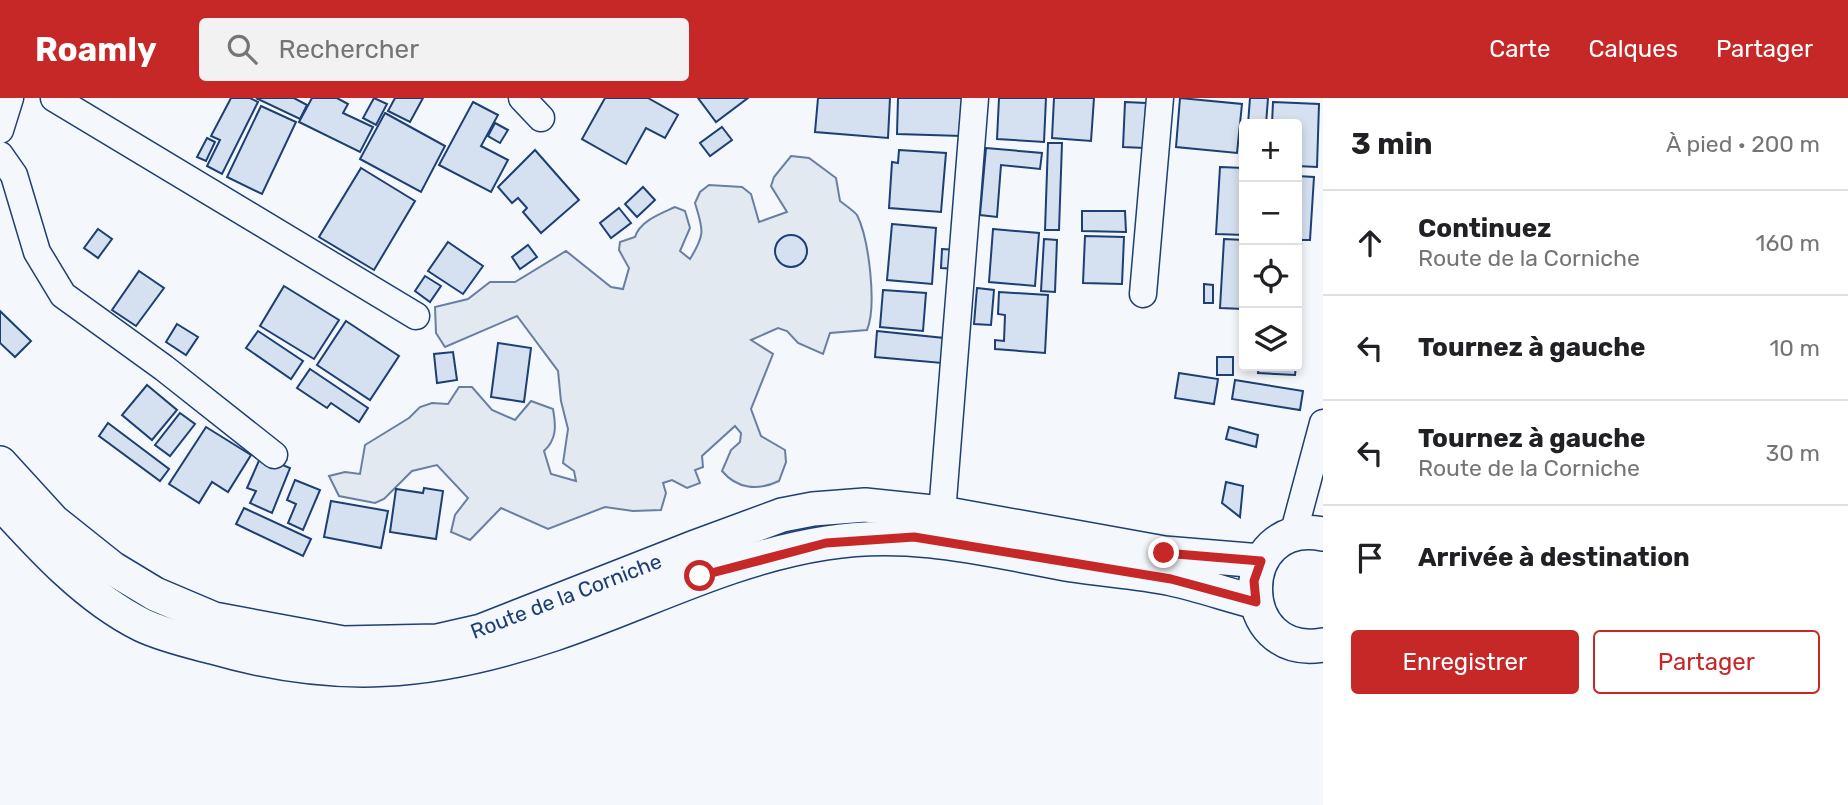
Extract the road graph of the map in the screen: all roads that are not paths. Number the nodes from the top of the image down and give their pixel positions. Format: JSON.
{"nodes":[{"id":1,"x":10,"y":98,"type":"edge"},
{"id":2,"x":54,"y":98,"type":"edge"},
{"id":3,"x":522,"y":98,"type":"edge"},
{"id":4,"x":975,"y":98,"type":"edge"},
{"id":5,"x":1160,"y":98,"type":"edge"},
{"id":6,"x":541,"y":118,"type":"dead end"},
{"id":7,"x":0,"y":130,"type":"edge"},
{"id":8,"x":4,"y":168,"type":"edge"},
{"id":9,"x":1143,"y":294,"type":"dead end"},
{"id":10,"x":416,"y":316,"type":"dead end"},
{"id":11,"x":1323,"y":431,"type":"edge"},
{"id":12,"x":274,"y":455,"type":"dead end"},
{"id":13,"x":0,"y":463,"type":"edge"},
{"id":14,"x":0,"y":502,"type":"edge"},
{"id":15,"x":942,"y":513,"type":"junction"},
{"id":16,"x":1308,"y":534,"type":"edge"},
{"id":17,"x":1261,"y":561,"type":"junction"},
{"id":18,"x":1256,"y":602,"type":"junction"},
{"id":19,"x":1323,"y":645,"type":"edge"}],
"edges":[{"from":1,"to":7,"type":"street"},
{"from":2,"to":10,"type":"street"},
{"from":3,"to":6,"type":"street"},
{"from":4,"to":15,"type":"street"},
{"from":5,"to":9,"type":"street"},
{"from":8,"to":12,"type":"street"},
{"from":11,"to":16,"type":"street"},
{"from":13,"to":15,"type":"main road","name":"Route de la Corniche"},
{"from":14,"to":18,"type":"main road","name":"Route de la Corniche"},
{"from":15,"to":17,"type":"main road","name":"Route de la Corniche"},
{"from":16,"to":17,"type":"main road"},
{"from":17,"to":18,"type":"main road"},
{"from":18,"to":19,"type":"main road"}]}
